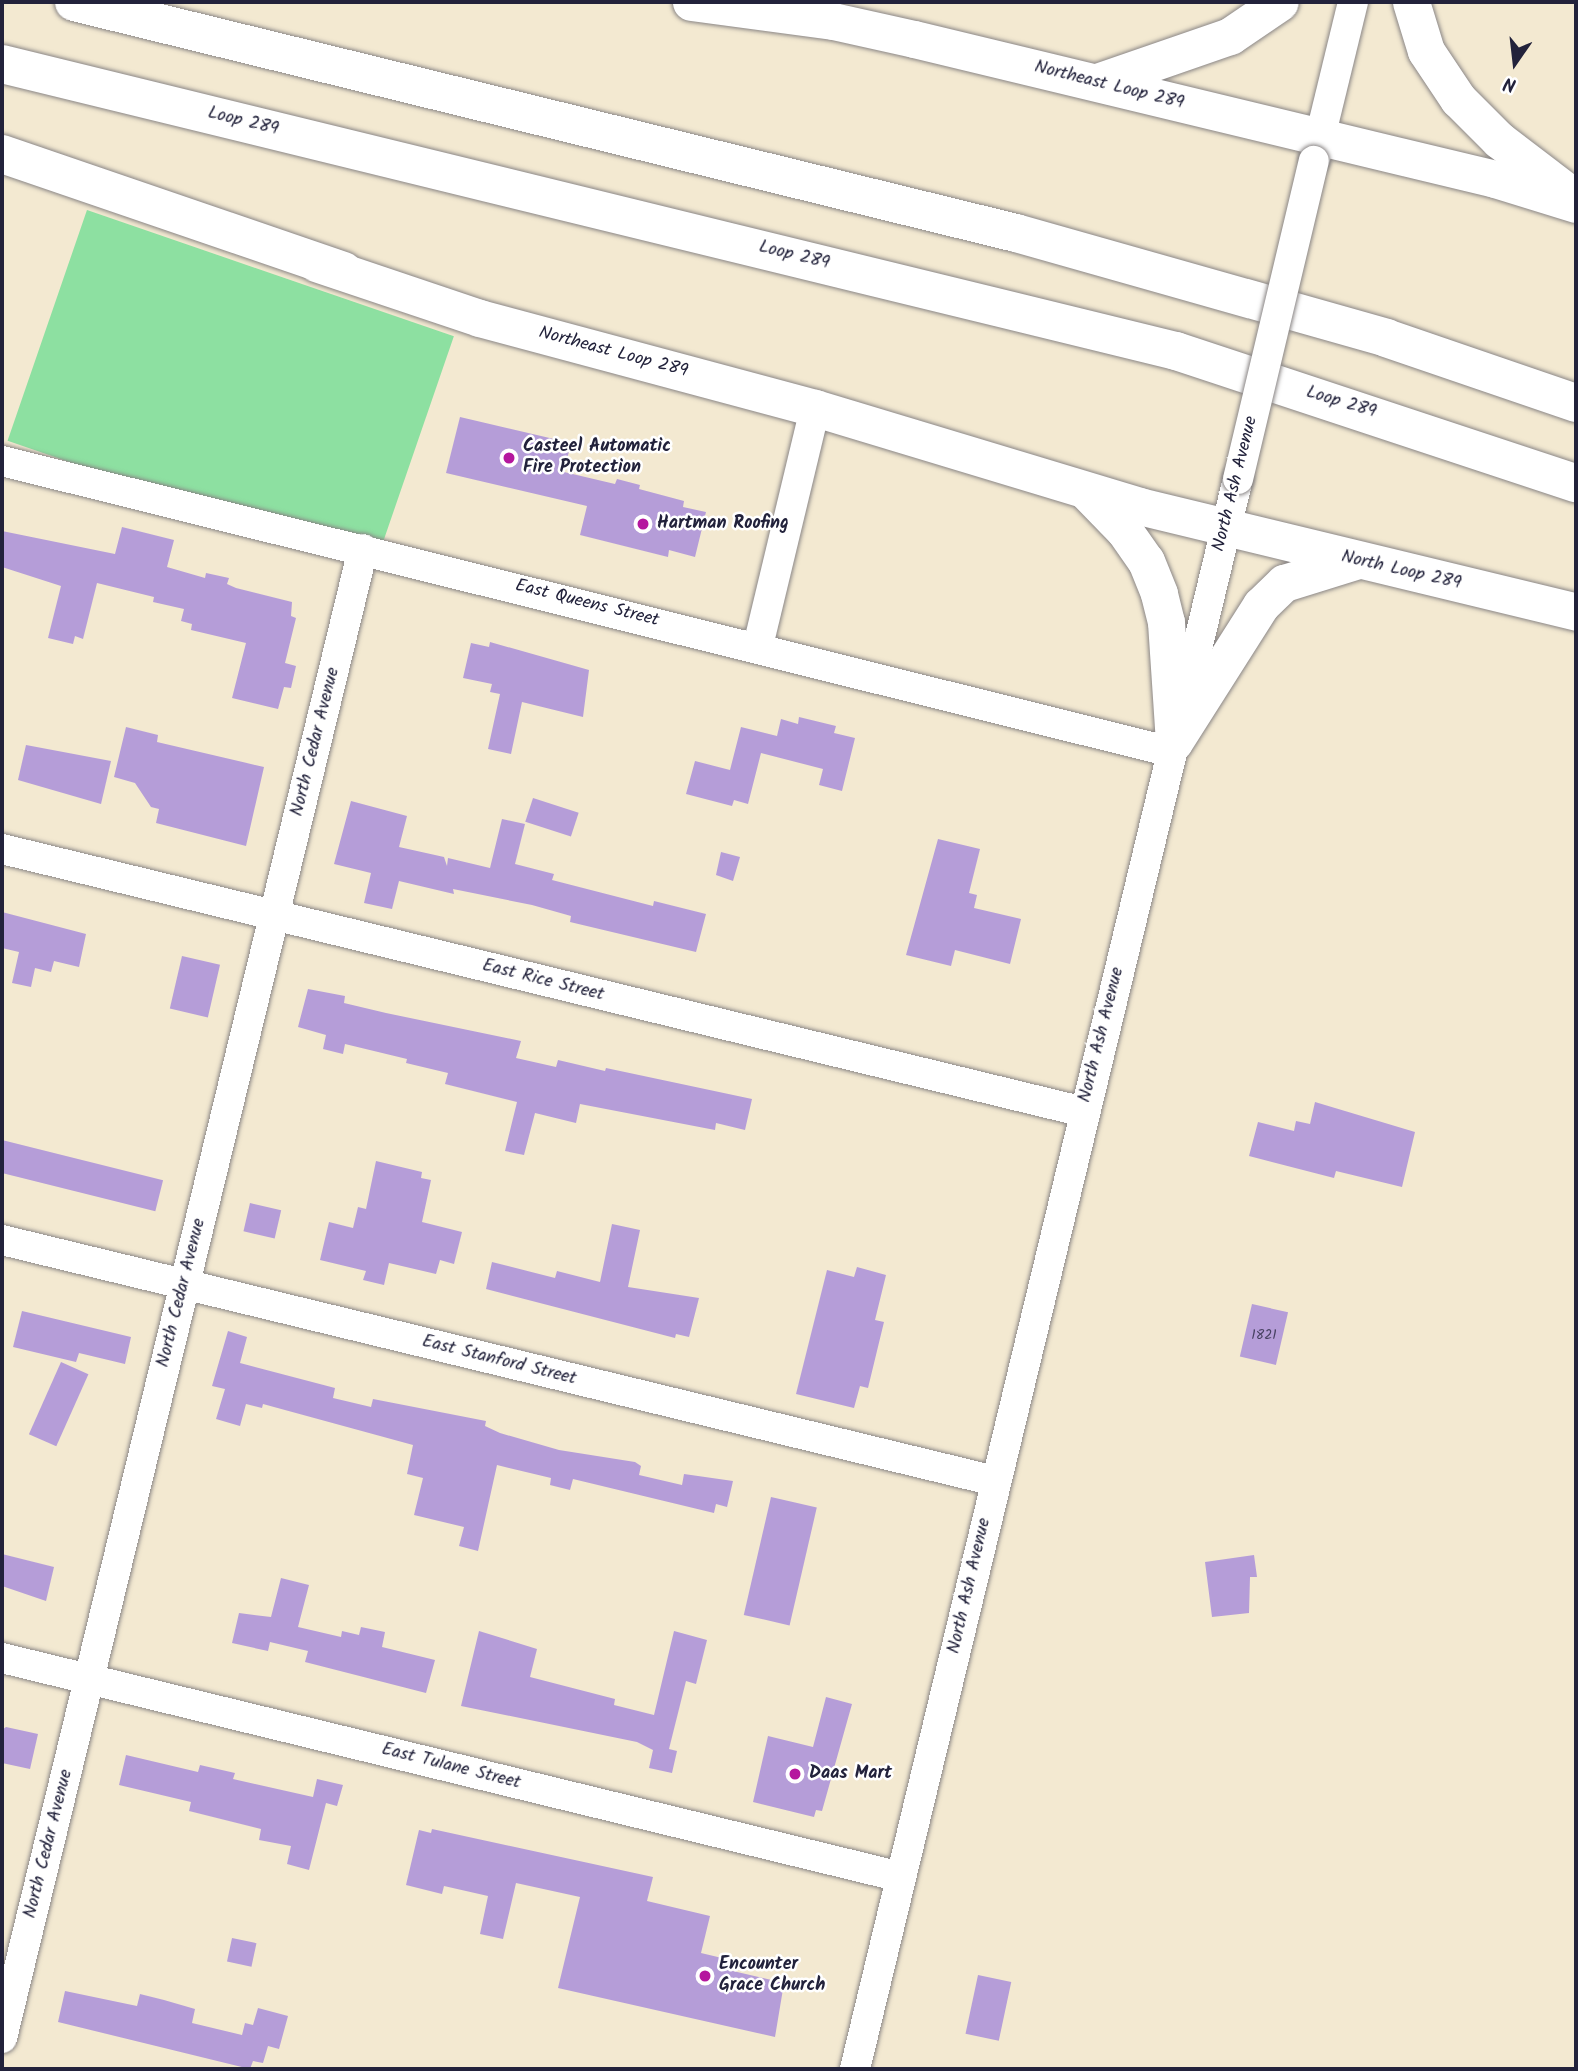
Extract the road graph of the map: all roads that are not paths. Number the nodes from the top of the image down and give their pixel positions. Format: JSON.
{"nodes":[{"id":1,"x":74,"y":2,"type":"edge"},
{"id":2,"x":691,"y":2,"type":"edge"},
{"id":3,"x":1280,"y":2,"type":"edge"},
{"id":4,"x":1353,"y":2,"type":"edge"},
{"id":5,"x":1411,"y":2,"type":"edge"},
{"id":6,"x":2,"y":64,"type":"edge"},
{"id":7,"x":1095,"y":83,"type":"junction"},
{"id":8,"x":1317,"y":150,"type":"junction"},
{"id":9,"x":2,"y":154,"type":"edge"},
{"id":10,"x":2,"y":173,"type":"edge"},
{"id":11,"x":1576,"y":199,"type":"edge"},
{"id":12,"x":1576,"y":204,"type":"edge"},
{"id":13,"x":344,"y":271,"type":"junction"},
{"id":14,"x":1536,"y":388,"type":"junction"},
{"id":15,"x":1576,"y":397,"type":"edge"},
{"id":16,"x":1576,"y":402,"type":"edge"},
{"id":17,"x":815,"y":408,"type":"junction"},
{"id":18,"x":1396,"y":420,"type":"junction"},
{"id":19,"x":2,"y":461,"type":"edge"},
{"id":20,"x":1576,"y":483,"type":"edge"},
{"id":21,"x":1084,"y":490,"type":"junction"},
{"id":22,"x":1576,"y":496,"type":"edge"},
{"id":23,"x":1226,"y":528,"type":"junction"},
{"id":24,"x":363,"y":549,"type":"junction"},
{"id":25,"x":1358,"y":561,"type":"junction"},
{"id":26,"x":1576,"y":612,"type":"edge"},
{"id":27,"x":758,"y":646,"type":"junction"},
{"id":28,"x":1173,"y":747,"type":"junction"},
{"id":29,"x":2,"y":849,"type":"edge"},
{"id":30,"x":274,"y":916,"type":"junction"},
{"id":31,"x":1084,"y":1112,"type":"junction"},
{"id":32,"x":2,"y":1240,"type":"edge"},
{"id":33,"x":184,"y":1284,"type":"junction"},
{"id":34,"x":995,"y":1481,"type":"junction"},
{"id":35,"x":2,"y":1658,"type":"edge"},
{"id":36,"x":89,"y":1679,"type":"junction"},
{"id":37,"x":901,"y":1877,"type":"junction"},
{"id":38,"x":2,"y":2038,"type":"edge"},
{"id":39,"x":855,"y":2069,"type":"edge"}],
"edges":[{"from":1,"to":14,"type":"highway"},
{"from":2,"to":7,"type":"main road","name":"Northeast Loop 289"},
{"from":3,"to":7,"type":"main road"},
{"from":4,"to":8,"type":"street","name":"North Ash Avenue"},
{"from":5,"to":11,"type":"main road"},
{"from":6,"to":18,"type":"highway","name":"Loop 289"},
{"from":7,"to":8,"type":"main road","name":"Northeast Loop 289"},
{"from":8,"to":12,"type":"main road"},
{"from":8,"to":23,"type":"street","name":"North Ash Avenue","bridge":true},
{"from":9,"to":13,"type":"highway"},
{"from":10,"to":13,"type":"main road","name":"Northeast Loop 289"},
{"from":13,"to":17,"type":"main road","name":"Northeast Loop 289"},
{"from":14,"to":15,"type":"highway"},
{"from":14,"to":16,"type":"highway"},
{"from":17,"to":21,"type":"main road","name":"Northeast Loop 289"},
{"from":17,"to":27,"type":"street"},
{"from":18,"to":20,"type":"highway","name":"Loop 289"},
{"from":18,"to":22,"type":"highway"},
{"from":19,"to":24,"type":"street","name":"East Queens Street"},
{"from":21,"to":23,"type":"main road","name":"Northeast Loop 289"},
{"from":21,"to":28,"type":"main road"},
{"from":23,"to":25,"type":"main road","name":"North Loop 289"},
{"from":23,"to":28,"type":"street","name":"North Ash Avenue"},
{"from":24,"to":27,"type":"street","name":"East Queens Street"},
{"from":24,"to":30,"type":"street","name":"North Cedar Avenue"},
{"from":25,"to":26,"type":"main road","name":"North Loop 289"},
{"from":25,"to":28,"type":"main road"},
{"from":27,"to":28,"type":"street","name":"East Queens Street"},
{"from":28,"to":31,"type":"street","name":"North Ash Avenue"},
{"from":29,"to":30,"type":"street","name":"East Rice Street"},
{"from":30,"to":31,"type":"street","name":"East Rice Street"},
{"from":30,"to":33,"type":"street","name":"North Cedar Avenue"},
{"from":31,"to":34,"type":"street","name":"North Ash Avenue"},
{"from":32,"to":33,"type":"street","name":"East Stanford Street"},
{"from":33,"to":34,"type":"street","name":"East Stanford Street"},
{"from":33,"to":36,"type":"street","name":"North Cedar Avenue"},
{"from":34,"to":37,"type":"street","name":"North Ash Avenue"},
{"from":35,"to":36,"type":"street","name":"East Tulane Street"},
{"from":36,"to":37,"type":"street","name":"East Tulane Street"},
{"from":36,"to":38,"type":"street","name":"North Cedar Avenue"},
{"from":37,"to":39,"type":"street","name":"North Ash Avenue"}]}
